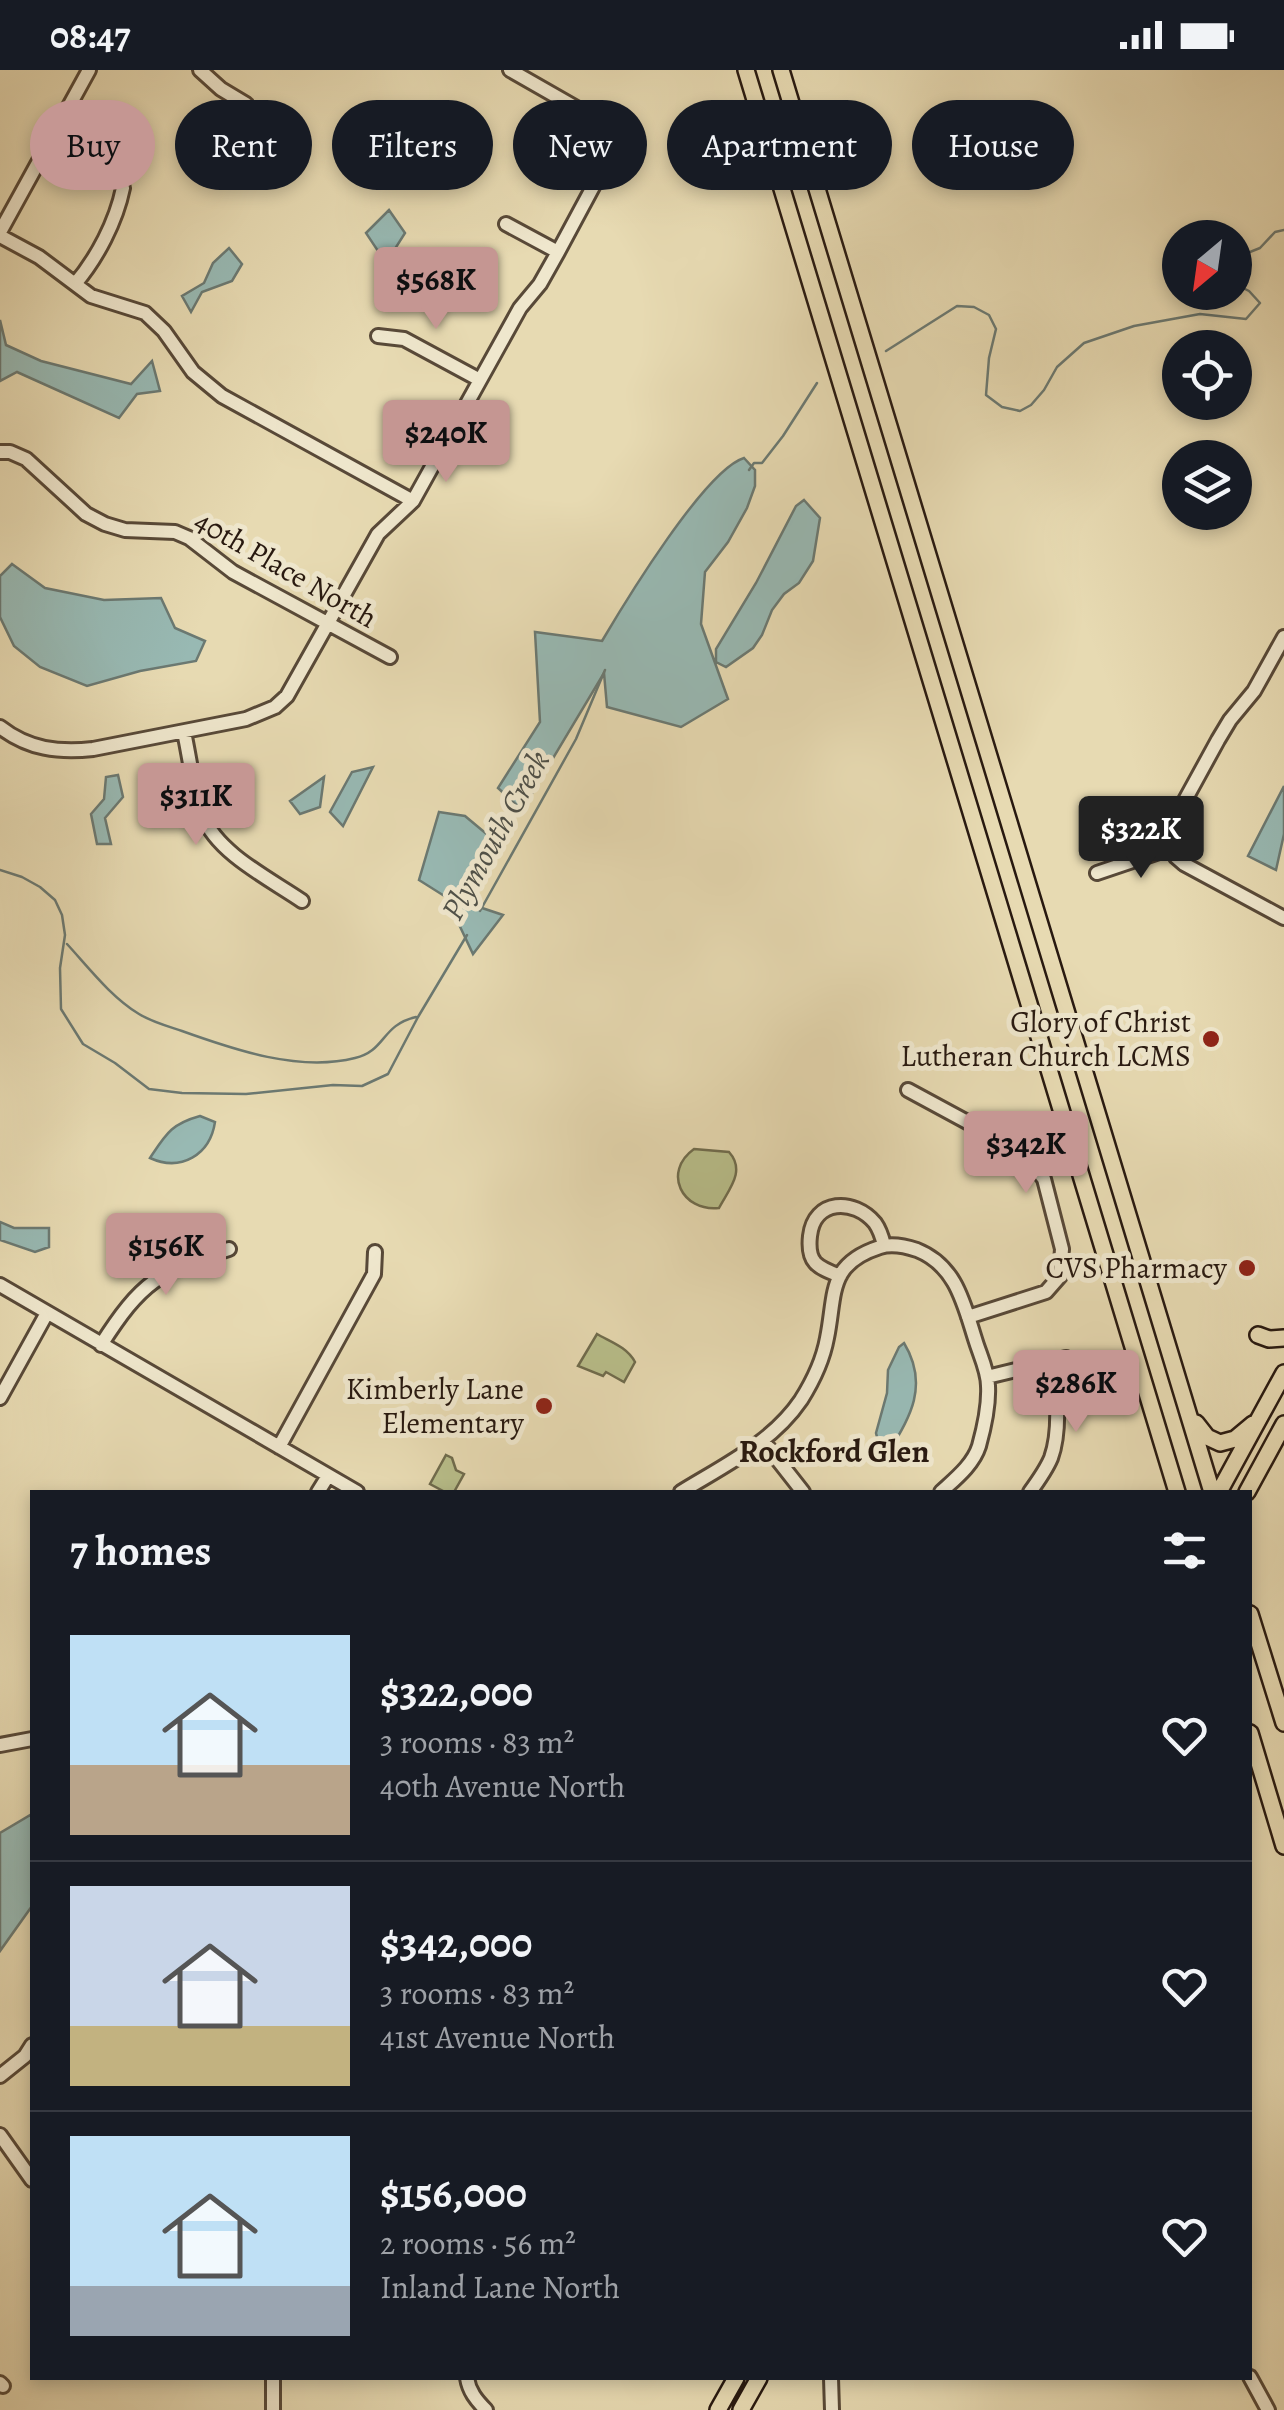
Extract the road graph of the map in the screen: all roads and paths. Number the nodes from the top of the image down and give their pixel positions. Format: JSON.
{"nodes":[{"id":1,"x":89,"y":70,"type":"edge"},
{"id":2,"x":200,"y":70,"type":"edge"},
{"id":3,"x":510,"y":70,"type":"edge"},
{"id":4,"x":746,"y":70,"type":"edge"},
{"id":5,"x":781,"y":70,"type":"edge"},
{"id":6,"x":240,"y":100,"type":"edge"},
{"id":7,"x":123,"y":190,"type":"edge"},
{"id":8,"x":506,"y":224,"type":"dead end"},
{"id":9,"x":0,"y":234,"type":"edge"},
{"id":10,"x":558,"y":252,"type":"junction"},
{"id":11,"x":75,"y":284,"type":"junction"},
{"id":12,"x":378,"y":336,"type":"dead end"},
{"id":13,"x":480,"y":380,"type":"junction"},
{"id":14,"x":0,"y":452,"type":"edge"},
{"id":15,"x":413,"y":501,"type":"junction"},
{"id":16,"x":328,"y":624,"type":"junction"},
{"id":17,"x":1284,"y":637,"type":"edge"},
{"id":18,"x":390,"y":658,"type":"dead end"},
{"id":19,"x":0,"y":727,"type":"edge"},
{"id":20,"x":184,"y":732,"type":"junction"},
{"id":21,"x":1170,"y":848,"type":"junction"},
{"id":22,"x":1097,"y":874,"type":"dead end"},
{"id":23,"x":302,"y":901,"type":"dead end"},
{"id":24,"x":1284,"y":918,"type":"edge"},
{"id":25,"x":908,"y":1090,"type":"dead end"},
{"id":26,"x":884,"y":1246,"type":"junction"},
{"id":27,"x":229,"y":1250,"type":"dead end"},
{"id":28,"x":374,"y":1252,"type":"dead end"},
{"id":29,"x":840,"y":1276,"type":"junction"},
{"id":30,"x":0,"y":1285,"type":"edge"},
{"id":31,"x":46,"y":1313,"type":"junction"},
{"id":32,"x":968,"y":1317,"type":"junction"},
{"id":33,"x":1258,"y":1335,"type":"dead end"},
{"id":34,"x":1284,"y":1338,"type":"edge"},
{"id":35,"x":101,"y":1345,"type":"junction"},
{"id":36,"x":1284,"y":1373,"type":"edge"},
{"id":37,"x":987,"y":1377,"type":"junction"},
{"id":38,"x":0,"y":1398,"type":"edge"},
{"id":39,"x":1188,"y":1412,"type":"junction"},
{"id":40,"x":1260,"y":1418,"type":"junction"},
{"id":41,"x":1284,"y":1424,"type":"edge"},
{"id":42,"x":763,"y":1440,"type":"junction"},
{"id":43,"x":279,"y":1447,"type":"junction"},
{"id":44,"x":328,"y":1476,"type":"junction"},
{"id":45,"x":319,"y":1490,"type":"edge"},
{"id":46,"x":353,"y":1490,"type":"edge"},
{"id":47,"x":684,"y":1490,"type":"edge"},
{"id":48,"x":801,"y":1490,"type":"edge"},
{"id":49,"x":943,"y":1490,"type":"edge"},
{"id":50,"x":1031,"y":1490,"type":"edge"},
{"id":51,"x":1176,"y":1490,"type":"edge"},
{"id":52,"x":1215,"y":1490,"type":"edge"},
{"id":53,"x":1217,"y":1490,"type":"edge"},
{"id":54,"x":1248,"y":1490,"type":"edge"},
{"id":55,"x":1252,"y":1620,"type":"edge"},
{"id":56,"x":1284,"y":1723,"type":"edge"},
{"id":57,"x":30,"y":1739,"type":"edge"},
{"id":58,"x":1252,"y":1740,"type":"edge"},
{"id":59,"x":0,"y":1745,"type":"edge"},
{"id":60,"x":1284,"y":1846,"type":"edge"},
{"id":61,"x":30,"y":2048,"type":"edge"},
{"id":62,"x":0,"y":2076,"type":"edge"},
{"id":63,"x":0,"y":2135,"type":"edge"},
{"id":64,"x":30,"y":2177,"type":"edge"},
{"id":65,"x":274,"y":2380,"type":"edge"},
{"id":66,"x":467,"y":2380,"type":"edge"},
{"id":67,"x":735,"y":2380,"type":"edge"},
{"id":68,"x":758,"y":2380,"type":"edge"},
{"id":69,"x":830,"y":2380,"type":"edge"},
{"id":70,"x":1252,"y":2380,"type":"edge"},
{"id":71,"x":273,"y":2410,"type":"edge"},
{"id":72,"x":486,"y":2410,"type":"edge"},
{"id":73,"x":718,"y":2410,"type":"edge"},
{"id":74,"x":740,"y":2410,"type":"edge"},
{"id":75,"x":832,"y":2410,"type":"edge"},
{"id":76,"x":1268,"y":2410,"type":"edge"}],
"edges":[{"from":1,"to":9,"type":"street"},
{"from":2,"to":6,"type":"street"},
{"from":3,"to":10,"type":"street"},
{"from":4,"to":51,"type":"main road"},
{"from":5,"to":39,"type":"main road"},
{"from":7,"to":11,"type":"street"},
{"from":8,"to":10,"type":"street"},
{"from":9,"to":11,"type":"street"},
{"from":10,"to":13,"type":"street"},
{"from":11,"to":15,"type":"street"},
{"from":12,"to":13,"type":"street"},
{"from":13,"to":15,"type":"street"},
{"from":14,"to":16,"type":"street","name":"40th Place North"},
{"from":15,"to":16,"type":"street"},
{"from":16,"to":18,"type":"street","name":"40th Place North"},
{"from":16,"to":20,"type":"street"},
{"from":17,"to":21,"type":"street"},
{"from":19,"to":20,"type":"street"},
{"from":20,"to":23,"type":"street"},
{"from":21,"to":22,"type":"street"},
{"from":21,"to":24,"type":"street"},
{"from":25,"to":32,"type":"street"},
{"from":26,"to":29,"type":"street"},
{"from":26,"to":29,"type":"street"},
{"from":26,"to":32,"type":"street"},
{"from":27,"to":35,"type":"street"},
{"from":28,"to":43,"type":"street"},
{"from":29,"to":42,"type":"street"},
{"from":30,"to":31,"type":"street"},
{"from":31,"to":35,"type":"street"},
{"from":31,"to":38,"type":"street"},
{"from":32,"to":37,"type":"street"},
{"from":33,"to":34,"type":"main road"},
{"from":35,"to":43,"type":"street"},
{"from":36,"to":40,"type":"main road"},
{"from":37,"to":49,"type":"street"},
{"from":37,"to":50,"type":"street"},
{"from":39,"to":40,"type":"main road"},
{"from":39,"to":52,"type":"main road"},
{"from":40,"to":53,"type":"main road"},
{"from":41,"to":54,"type":"main road"},
{"from":42,"to":47,"type":"street"},
{"from":42,"to":48,"type":"street"},
{"from":43,"to":44,"type":"street"},
{"from":44,"to":45,"type":"street"},
{"from":44,"to":46,"type":"street"},
{"from":55,"to":56,"type":"main road"},
{"from":57,"to":59,"type":"street"},
{"from":58,"to":60,"type":"main road"},
{"from":61,"to":62,"type":"street"},
{"from":63,"to":64,"type":"street"},
{"from":65,"to":71,"type":"street"},
{"from":66,"to":72,"type":"street"},
{"from":67,"to":73,"type":"main road"},
{"from":68,"to":74,"type":"main road"},
{"from":69,"to":75,"type":"street"},
{"from":70,"to":76,"type":"street"}]}
